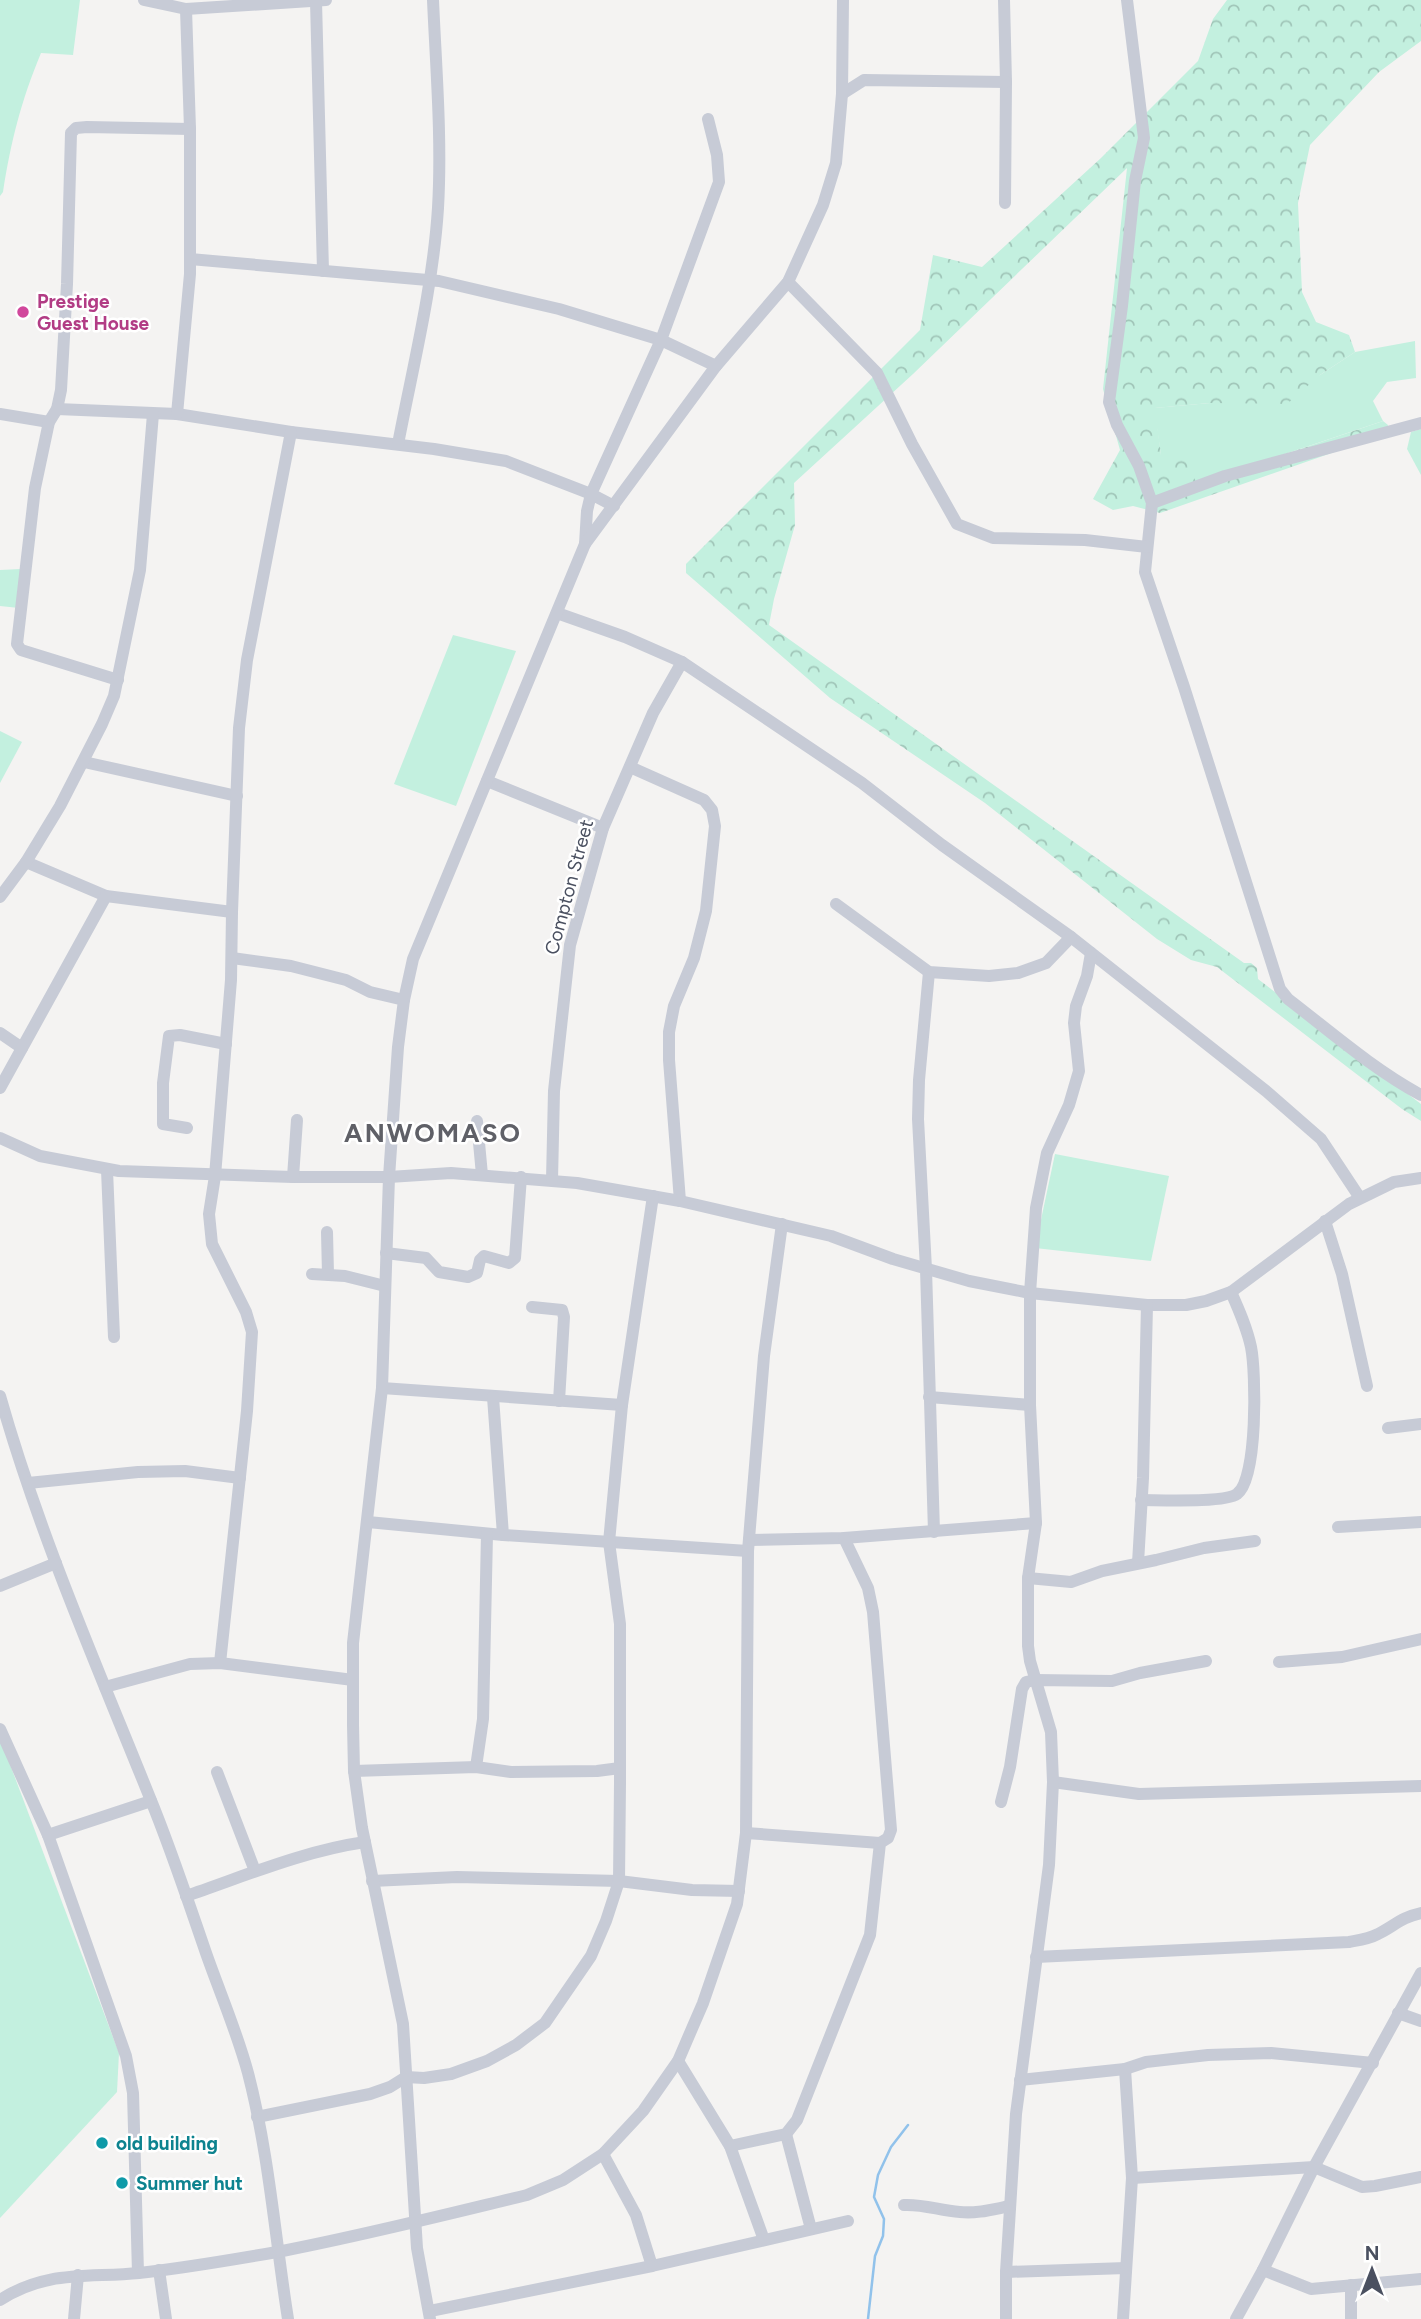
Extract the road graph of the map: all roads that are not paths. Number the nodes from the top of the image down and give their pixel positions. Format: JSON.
{"nodes":[{"id":1,"x":144,"y":0,"type":"edge"},
{"id":2,"x":433,"y":0,"type":"edge"},
{"id":3,"x":843,"y":0,"type":"edge"},
{"id":4,"x":1004,"y":0,"type":"edge"},
{"id":5,"x":1128,"y":0,"type":"edge"},
{"id":6,"x":321,"y":1,"type":"edge"},
{"id":7,"x":186,"y":9,"type":"junction"},
{"id":8,"x":843,"y":64,"type":"junction"},
{"id":9,"x":864,"y":80,"type":"junction"},
{"id":10,"x":1006,"y":82,"type":"junction"},
{"id":11,"x":842,"y":94,"type":"junction"},
{"id":12,"x":708,"y":119,"type":"dead end"},
{"id":13,"x":190,"y":129,"type":"junction"},
{"id":14,"x":1005,"y":203,"type":"dead end"},
{"id":15,"x":190,"y":259,"type":"junction"},
{"id":16,"x":323,"y":271,"type":"junction"},
{"id":17,"x":430,"y":280,"type":"junction"},
{"id":18,"x":788,"y":282,"type":"junction"},
{"id":19,"x":661,"y":340,"type":"junction"},
{"id":20,"x":716,"y":366,"type":"junction"},
{"id":21,"x":57,"y":409,"type":"junction"},
{"id":22,"x":0,"y":414,"type":"edge"},
{"id":23,"x":153,"y":414,"type":"junction"},
{"id":24,"x":177,"y":414,"type":"junction"},
{"id":25,"x":49,"y":422,"type":"junction"},
{"id":26,"x":1421,"y":423,"type":"edge"},
{"id":27,"x":291,"y":432,"type":"junction"},
{"id":28,"x":398,"y":444,"type":"junction"},
{"id":29,"x":591,"y":495,"type":"junction"},
{"id":30,"x":1152,"y":503,"type":"junction"},
{"id":31,"x":614,"y":506,"type":"junction"},
{"id":32,"x":585,"y":544,"type":"junction"},
{"id":33,"x":1147,"y":547,"type":"junction"},
{"id":34,"x":557,"y":613,"type":"junction"},
{"id":35,"x":682,"y":662,"type":"junction"},
{"id":36,"x":118,"y":680,"type":"junction"},
{"id":37,"x":84,"y":762,"type":"junction"},
{"id":38,"x":630,"y":767,"type":"junction"},
{"id":39,"x":487,"y":781,"type":"junction"},
{"id":40,"x":237,"y":796,"type":"junction"},
{"id":41,"x":603,"y":828,"type":"junction"},
{"id":42,"x":26,"y":862,"type":"junction"},
{"id":43,"x":106,"y":896,"type":"junction"},
{"id":44,"x":0,"y":897,"type":"edge"},
{"id":45,"x":836,"y":904,"type":"dead end"},
{"id":46,"x":232,"y":912,"type":"junction"},
{"id":47,"x":1071,"y":937,"type":"junction"},
{"id":48,"x":1091,"y":953,"type":"junction"},
{"id":49,"x":232,"y":958,"type":"junction"},
{"id":50,"x":929,"y":972,"type":"junction"},
{"id":51,"x":404,"y":1000,"type":"junction"},
{"id":52,"x":0,"y":1033,"type":"edge"},
{"id":53,"x":226,"y":1044,"type":"junction"},
{"id":54,"x":22,"y":1048,"type":"junction"},
{"id":55,"x":2,"y":1081,"type":"edge"},
{"id":56,"x":1421,"y":1095,"type":"edge"},
{"id":57,"x":297,"y":1120,"type":"dead end"},
{"id":58,"x":477,"y":1121,"type":"dead end"},
{"id":59,"x":187,"y":1128,"type":"dead end"},
{"id":60,"x":0,"y":1138,"type":"edge"},
{"id":61,"x":107,"y":1170,"type":"junction"},
{"id":62,"x":482,"y":1175,"type":"junction"},
{"id":63,"x":215,"y":1176,"type":"junction"},
{"id":64,"x":293,"y":1177,"type":"junction"},
{"id":65,"x":389,"y":1177,"type":"junction"},
{"id":66,"x":522,"y":1177,"type":"junction"},
{"id":67,"x":551,"y":1180,"type":"junction"},
{"id":68,"x":1420,"y":1182,"type":"edge"},
{"id":69,"x":653,"y":1196,"type":"junction"},
{"id":70,"x":1360,"y":1198,"type":"junction"},
{"id":71,"x":680,"y":1201,"type":"junction"},
{"id":72,"x":1325,"y":1221,"type":"junction"},
{"id":73,"x":782,"y":1224,"type":"junction"},
{"id":74,"x":327,"y":1232,"type":"dead end"},
{"id":75,"x":386,"y":1253,"type":"junction"},
{"id":76,"x":926,"y":1269,"type":"junction"},
{"id":77,"x":312,"y":1274,"type":"dead end"},
{"id":78,"x":328,"y":1274,"type":"junction"},
{"id":79,"x":385,"y":1286,"type":"junction"},
{"id":80,"x":1231,"y":1292,"type":"junction"},
{"id":81,"x":1030,"y":1293,"type":"junction"},
{"id":82,"x":1147,"y":1305,"type":"junction"},
{"id":83,"x":532,"y":1307,"type":"dead end"},
{"id":84,"x":114,"y":1336,"type":"dead end"},
{"id":85,"x":1367,"y":1387,"type":"dead end"},
{"id":86,"x":382,"y":1388,"type":"junction"},
{"id":87,"x":0,"y":1396,"type":"edge"},
{"id":88,"x":494,"y":1397,"type":"junction"},
{"id":89,"x":929,"y":1398,"type":"junction"},
{"id":90,"x":559,"y":1401,"type":"junction"},
{"id":91,"x":622,"y":1405,"type":"junction"},
{"id":92,"x":1030,"y":1405,"type":"junction"},
{"id":93,"x":1421,"y":1424,"type":"edge"},
{"id":94,"x":1388,"y":1428,"type":"dead end"},
{"id":95,"x":240,"y":1478,"type":"junction"},
{"id":96,"x":28,"y":1483,"type":"junction"},
{"id":97,"x":1142,"y":1500,"type":"junction"},
{"id":98,"x":368,"y":1521,"type":"junction"},
{"id":99,"x":1421,"y":1522,"type":"edge"},
{"id":100,"x":1036,"y":1523,"type":"junction"},
{"id":101,"x":1338,"y":1527,"type":"dead end"},
{"id":102,"x":934,"y":1532,"type":"junction"},
{"id":103,"x":488,"y":1534,"type":"junction"},
{"id":104,"x":503,"y":1535,"type":"junction"},
{"id":105,"x":844,"y":1538,"type":"junction"},
{"id":106,"x":1255,"y":1541,"type":"dead end"},
{"id":107,"x":609,"y":1542,"type":"junction"},
{"id":108,"x":749,"y":1545,"type":"junction"},
{"id":109,"x":56,"y":1563,"type":"junction"},
{"id":110,"x":1138,"y":1563,"type":"junction"},
{"id":111,"x":1028,"y":1578,"type":"junction"},
{"id":112,"x":0,"y":1586,"type":"edge"},
{"id":113,"x":1421,"y":1639,"type":"edge"},
{"id":114,"x":1206,"y":1661,"type":"dead end"},
{"id":115,"x":1279,"y":1662,"type":"dead end"},
{"id":116,"x":220,"y":1663,"type":"junction"},
{"id":117,"x":353,"y":1680,"type":"junction"},
{"id":118,"x":1035,"y":1680,"type":"junction"},
{"id":119,"x":105,"y":1686,"type":"junction"},
{"id":120,"x":0,"y":1729,"type":"edge"},
{"id":121,"x":476,"y":1767,"type":"junction"},
{"id":122,"x":621,"y":1768,"type":"junction"},
{"id":123,"x":354,"y":1771,"type":"junction"},
{"id":124,"x":217,"y":1772,"type":"dead end"},
{"id":125,"x":1052,"y":1782,"type":"junction"},
{"id":126,"x":1421,"y":1786,"type":"edge"},
{"id":127,"x":151,"y":1801,"type":"junction"},
{"id":128,"x":1002,"y":1802,"type":"dead end"},
{"id":129,"x":746,"y":1833,"type":"junction"},
{"id":130,"x":48,"y":1835,"type":"junction"},
{"id":131,"x":365,"y":1842,"type":"junction"},
{"id":132,"x":880,"y":1843,"type":"junction"},
{"id":133,"x":255,"y":1871,"type":"junction"},
{"id":134,"x":372,"y":1881,"type":"junction"},
{"id":135,"x":619,"y":1881,"type":"junction"},
{"id":136,"x":739,"y":1891,"type":"junction"},
{"id":137,"x":186,"y":1896,"type":"junction"},
{"id":138,"x":1421,"y":1913,"type":"edge"},
{"id":139,"x":1036,"y":1957,"type":"junction"},
{"id":140,"x":1421,"y":1973,"type":"edge"},
{"id":141,"x":1398,"y":2012,"type":"junction"},
{"id":142,"x":1421,"y":2021,"type":"edge"},
{"id":143,"x":678,"y":2061,"type":"junction"},
{"id":144,"x":1373,"y":2063,"type":"junction"},
{"id":145,"x":1125,"y":2069,"type":"junction"},
{"id":146,"x":406,"y":2077,"type":"junction"},
{"id":147,"x":1020,"y":2080,"type":"junction"},
{"id":148,"x":257,"y":2117,"type":"junction"},
{"id":149,"x":786,"y":2134,"type":"junction"},
{"id":150,"x":730,"y":2146,"type":"junction"},
{"id":151,"x":603,"y":2154,"type":"junction"},
{"id":152,"x":1314,"y":2167,"type":"junction"},
{"id":153,"x":1421,"y":2177,"type":"edge"},
{"id":154,"x":1132,"y":2178,"type":"junction"},
{"id":155,"x":904,"y":2205,"type":"dead end"},
{"id":156,"x":1010,"y":2206,"type":"junction"},
{"id":157,"x":848,"y":2221,"type":"dead end"},
{"id":158,"x":416,"y":2222,"type":"junction"},
{"id":159,"x":811,"y":2230,"type":"junction"},
{"id":160,"x":764,"y":2240,"type":"junction"},
{"id":161,"x":277,"y":2252,"type":"junction"},
{"id":162,"x":652,"y":2266,"type":"junction"},
{"id":163,"x":1126,"y":2268,"type":"junction"},
{"id":164,"x":159,"y":2270,"type":"junction"},
{"id":165,"x":1263,"y":2270,"type":"junction"},
{"id":166,"x":1006,"y":2272,"type":"junction"},
{"id":167,"x":138,"y":2273,"type":"junction"},
{"id":168,"x":78,"y":2275,"type":"junction"},
{"id":169,"x":1421,"y":2279,"type":"edge"},
{"id":170,"x":1351,"y":2285,"type":"junction"},
{"id":171,"x":0,"y":2300,"type":"edge"},
{"id":172,"x":430,"y":2315,"type":"edge"},
{"id":173,"x":74,"y":2319,"type":"edge"},
{"id":174,"x":166,"y":2319,"type":"edge"},
{"id":175,"x":288,"y":2319,"type":"edge"},
{"id":176,"x":1006,"y":2319,"type":"edge"},
{"id":177,"x":1123,"y":2319,"type":"edge"},
{"id":178,"x":1236,"y":2319,"type":"edge"},
{"id":179,"x":1351,"y":2319,"type":"edge"}],
"edges":[{"from":1,"to":7,"type":"street"},
{"from":2,"to":17,"type":"street"},
{"from":3,"to":8,"type":"street"},
{"from":4,"to":10,"type":"street"},
{"from":5,"to":30,"type":"street"},
{"from":6,"to":7,"type":"street"},
{"from":6,"to":16,"type":"street"},
{"from":7,"to":13,"type":"street"},
{"from":8,"to":9,"type":"street"},
{"from":8,"to":11,"type":"street"},
{"from":9,"to":10,"type":"street"},
{"from":9,"to":11,"type":"street"},
{"from":10,"to":14,"type":"street"},
{"from":11,"to":18,"type":"street"},
{"from":12,"to":19,"type":"street"},
{"from":13,"to":15,"type":"street"},
{"from":13,"to":21,"type":"street"},
{"from":15,"to":16,"type":"street"},
{"from":15,"to":24,"type":"street"},
{"from":16,"to":17,"type":"street"},
{"from":17,"to":19,"type":"street"},
{"from":17,"to":28,"type":"street"},
{"from":18,"to":20,"type":"street"},
{"from":18,"to":33,"type":"street"},
{"from":19,"to":20,"type":"street"},
{"from":19,"to":29,"type":"street"},
{"from":20,"to":31,"type":"street"},
{"from":21,"to":23,"type":"street"},
{"from":21,"to":25,"type":"street"},
{"from":22,"to":25,"type":"street"},
{"from":23,"to":24,"type":"street"},
{"from":23,"to":36,"type":"street"},
{"from":24,"to":27,"type":"street"},
{"from":25,"to":36,"type":"street"},
{"from":26,"to":30,"type":"street"},
{"from":27,"to":28,"type":"street"},
{"from":27,"to":40,"type":"street"},
{"from":28,"to":29,"type":"street"},
{"from":29,"to":31,"type":"street"},
{"from":29,"to":32,"type":"street"},
{"from":30,"to":33,"type":"street"},
{"from":31,"to":32,"type":"street"},
{"from":32,"to":34,"type":"street"},
{"from":33,"to":56,"type":"street"},
{"from":34,"to":35,"type":"street"},
{"from":34,"to":39,"type":"street"},
{"from":35,"to":38,"type":"street","name":"Compton Street"},
{"from":35,"to":47,"type":"street"},
{"from":36,"to":37,"type":"street"},
{"from":37,"to":40,"type":"street"},
{"from":37,"to":42,"type":"street"},
{"from":38,"to":41,"type":"street","name":"Compton Street"},
{"from":38,"to":71,"type":"street"},
{"from":39,"to":41,"type":"street"},
{"from":39,"to":51,"type":"street"},
{"from":40,"to":46,"type":"street"},
{"from":41,"to":67,"type":"street","name":"Compton Street"},
{"from":42,"to":43,"type":"street"},
{"from":42,"to":44,"type":"street"},
{"from":43,"to":46,"type":"street"},
{"from":43,"to":54,"type":"street"},
{"from":45,"to":50,"type":"street"},
{"from":46,"to":49,"type":"street"},
{"from":47,"to":48,"type":"street"},
{"from":47,"to":50,"type":"street"},
{"from":48,"to":70,"type":"street"},
{"from":48,"to":81,"type":"street"},
{"from":49,"to":51,"type":"street"},
{"from":49,"to":53,"type":"street"},
{"from":50,"to":76,"type":"street"},
{"from":51,"to":65,"type":"street"},
{"from":52,"to":54,"type":"street"},
{"from":53,"to":59,"type":"street"},
{"from":53,"to":63,"type":"street"},
{"from":54,"to":55,"type":"street"},
{"from":57,"to":64,"type":"street"},
{"from":58,"to":62,"type":"street"},
{"from":60,"to":61,"type":"street"},
{"from":61,"to":63,"type":"street"},
{"from":61,"to":84,"type":"street"},
{"from":62,"to":65,"type":"street"},
{"from":62,"to":66,"type":"street"},
{"from":63,"to":64,"type":"street"},
{"from":63,"to":95,"type":"street"},
{"from":64,"to":65,"type":"street"},
{"from":65,"to":75,"type":"street"},
{"from":66,"to":67,"type":"street"},
{"from":66,"to":75,"type":"street"},
{"from":67,"to":69,"type":"street"},
{"from":68,"to":70,"type":"street"},
{"from":69,"to":71,"type":"street"},
{"from":69,"to":91,"type":"street"},
{"from":70,"to":72,"type":"street"},
{"from":71,"to":73,"type":"street"},
{"from":72,"to":80,"type":"street"},
{"from":72,"to":85,"type":"street"},
{"from":73,"to":76,"type":"street"},
{"from":73,"to":108,"type":"street"},
{"from":74,"to":78,"type":"street"},
{"from":75,"to":79,"type":"street"},
{"from":76,"to":81,"type":"street"},
{"from":76,"to":89,"type":"street"},
{"from":77,"to":78,"type":"street"},
{"from":78,"to":79,"type":"street"},
{"from":79,"to":86,"type":"street"},
{"from":80,"to":82,"type":"street"},
{"from":80,"to":97,"type":"street"},
{"from":81,"to":82,"type":"street"},
{"from":81,"to":92,"type":"street"},
{"from":82,"to":97,"type":"street"},
{"from":83,"to":90,"type":"street"},
{"from":86,"to":88,"type":"street"},
{"from":86,"to":98,"type":"street"},
{"from":87,"to":96,"type":"street"},
{"from":88,"to":90,"type":"street"},
{"from":88,"to":104,"type":"street"},
{"from":89,"to":92,"type":"street"},
{"from":89,"to":102,"type":"street"},
{"from":90,"to":91,"type":"street"},
{"from":91,"to":107,"type":"street"},
{"from":92,"to":100,"type":"street"},
{"from":93,"to":94,"type":"street"},
{"from":95,"to":96,"type":"street"},
{"from":95,"to":116,"type":"street"},
{"from":96,"to":109,"type":"street"},
{"from":97,"to":110,"type":"street"},
{"from":98,"to":103,"type":"street"},
{"from":98,"to":117,"type":"street"},
{"from":99,"to":101,"type":"street"},
{"from":100,"to":102,"type":"street"},
{"from":100,"to":111,"type":"street"},
{"from":102,"to":105,"type":"street"},
{"from":103,"to":104,"type":"street"},
{"from":103,"to":121,"type":"street"},
{"from":104,"to":107,"type":"street"},
{"from":105,"to":108,"type":"street"},
{"from":105,"to":132,"type":"street"},
{"from":106,"to":110,"type":"street"},
{"from":107,"to":108,"type":"street"},
{"from":107,"to":122,"type":"street"},
{"from":108,"to":129,"type":"street"},
{"from":109,"to":112,"type":"street"},
{"from":109,"to":119,"type":"street"},
{"from":110,"to":111,"type":"street"},
{"from":111,"to":118,"type":"street"},
{"from":113,"to":115,"type":"street"},
{"from":114,"to":118,"type":"street"},
{"from":116,"to":117,"type":"street"},
{"from":116,"to":119,"type":"street"},
{"from":117,"to":123,"type":"street"},
{"from":118,"to":125,"type":"street"},
{"from":118,"to":128,"type":"street"},
{"from":119,"to":127,"type":"street"},
{"from":120,"to":130,"type":"street"},
{"from":121,"to":122,"type":"street"},
{"from":121,"to":123,"type":"street"},
{"from":122,"to":135,"type":"street"},
{"from":123,"to":131,"type":"street"},
{"from":124,"to":133,"type":"street"},
{"from":125,"to":126,"type":"street"},
{"from":125,"to":139,"type":"street"},
{"from":127,"to":130,"type":"street"},
{"from":127,"to":137,"type":"street"},
{"from":129,"to":132,"type":"street"},
{"from":129,"to":136,"type":"street"},
{"from":130,"to":167,"type":"street"},
{"from":131,"to":133,"type":"street"},
{"from":131,"to":134,"type":"street"},
{"from":132,"to":149,"type":"street"},
{"from":133,"to":137,"type":"street"},
{"from":134,"to":135,"type":"street"},
{"from":134,"to":146,"type":"street"},
{"from":135,"to":136,"type":"street"},
{"from":135,"to":146,"type":"street"},
{"from":136,"to":143,"type":"street"},
{"from":137,"to":148,"type":"street"},
{"from":138,"to":139,"type":"street"},
{"from":139,"to":147,"type":"street"},
{"from":140,"to":141,"type":"street"},
{"from":141,"to":142,"type":"street"},
{"from":141,"to":144,"type":"street"},
{"from":143,"to":150,"type":"street"},
{"from":143,"to":151,"type":"street"},
{"from":144,"to":145,"type":"street"},
{"from":144,"to":152,"type":"street"},
{"from":145,"to":147,"type":"street"},
{"from":145,"to":154,"type":"street"},
{"from":146,"to":148,"type":"street"},
{"from":146,"to":158,"type":"street"},
{"from":147,"to":156,"type":"street"},
{"from":148,"to":161,"type":"street"},
{"from":149,"to":150,"type":"street"},
{"from":149,"to":159,"type":"street"},
{"from":150,"to":160,"type":"street"},
{"from":151,"to":158,"type":"street"},
{"from":151,"to":162,"type":"street"},
{"from":152,"to":153,"type":"street"},
{"from":152,"to":154,"type":"street"},
{"from":152,"to":165,"type":"street"},
{"from":154,"to":163,"type":"street"},
{"from":155,"to":156,"type":"street"},
{"from":156,"to":166,"type":"street"},
{"from":157,"to":159,"type":"street"},
{"from":158,"to":161,"type":"street"},
{"from":158,"to":172,"type":"street"},
{"from":159,"to":160,"type":"street"},
{"from":160,"to":162,"type":"street"},
{"from":161,"to":164,"type":"street"},
{"from":161,"to":175,"type":"street"},
{"from":162,"to":172,"type":"street"},
{"from":163,"to":166,"type":"street"},
{"from":163,"to":177,"type":"street"},
{"from":164,"to":167,"type":"street"},
{"from":164,"to":174,"type":"street"},
{"from":165,"to":170,"type":"street"},
{"from":165,"to":178,"type":"street"},
{"from":166,"to":176,"type":"street"},
{"from":167,"to":168,"type":"street"},
{"from":168,"to":171,"type":"street"},
{"from":168,"to":173,"type":"street"},
{"from":169,"to":170,"type":"street"},
{"from":170,"to":179,"type":"street"}]}
